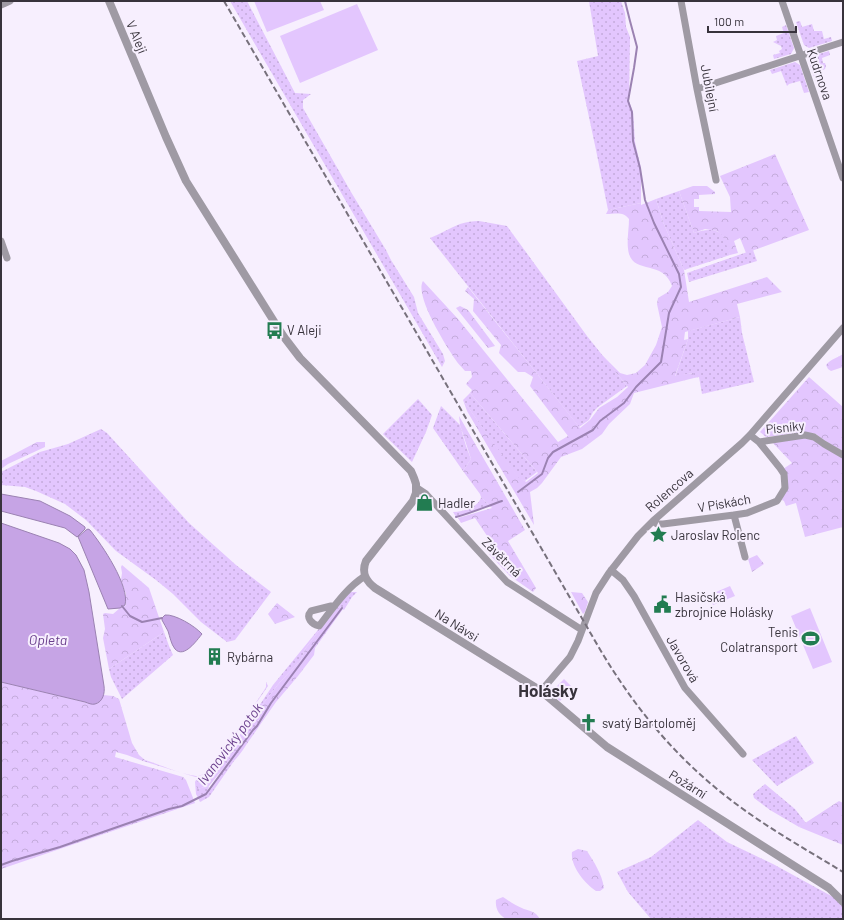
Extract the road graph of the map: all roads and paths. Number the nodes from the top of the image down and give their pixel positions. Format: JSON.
{"nodes":[{"id":1,"x":10,"y":1,"type":"edge"},
{"id":2,"x":109,"y":1,"type":"edge"},
{"id":3,"x":681,"y":1,"type":"edge"},
{"id":4,"x":782,"y":1,"type":"edge"},
{"id":5,"x":1,"y":5,"type":"edge"},
{"id":6,"x":843,"y":42,"type":"edge"},
{"id":7,"x":801,"y":56,"type":"junction"},
{"id":8,"x":697,"y":89,"type":"junction"},
{"id":9,"x":842,"y":170,"type":"edge"},
{"id":10,"x":843,"y":178,"type":"edge"},
{"id":11,"x":716,"y":180,"type":"dead end"},
{"id":12,"x":1,"y":241,"type":"edge"},
{"id":13,"x":7,"y":258,"type":"dead end"},
{"id":14,"x":843,"y":328,"type":"edge"},
{"id":15,"x":750,"y":435,"type":"junction"},
{"id":16,"x":759,"y":442,"type":"junction"},
{"id":17,"x":843,"y":455,"type":"edge"},
{"id":18,"x":416,"y":488,"type":"junction"},
{"id":19,"x":734,"y":515,"type":"junction"},
{"id":20,"x":653,"y":520,"type":"junction"},
{"id":21,"x":745,"y":557,"type":"dead end"},
{"id":22,"x":611,"y":570,"type":"junction"},
{"id":23,"x":365,"y":576,"type":"junction"},
{"id":24,"x":334,"y":606,"type":"dead end"},
{"id":25,"x":582,"y":630,"type":"junction"},
{"id":26,"x":541,"y":691,"type":"junction"},
{"id":27,"x":743,"y":754,"type":"dead end"},
{"id":28,"x":843,"y":902,"type":"edge"}],
"edges":[{"from":1,"to":5,"type":"street"},
{"from":2,"to":18,"type":"street","name":"V Aleji"},
{"from":3,"to":8,"type":"street","name":"Jubilejní"},
{"from":4,"to":7,"type":"street","name":"Kudrnova"},
{"from":6,"to":7,"type":"street"},
{"from":7,"to":8,"type":"street"},
{"from":7,"to":9,"type":"street","name":"Kudrnova"},
{"from":8,"to":11,"type":"street","name":"Jubilejní"},
{"from":9,"to":10,"type":"street","name":"Kudrnova"},
{"from":12,"to":13,"type":"street"},
{"from":14,"to":15,"type":"street","name":"Rolencova"},
{"from":15,"to":16,"type":"street","name":"Písníky"},
{"from":15,"to":20,"type":"street","name":"Rolencova"},
{"from":16,"to":17,"type":"street","name":"Písníky"},
{"from":16,"to":19,"type":"street","name":"V Pískách"},
{"from":18,"to":23,"type":"street"},
{"from":18,"to":25,"type":"street","name":"Závětrná"},
{"from":19,"to":20,"type":"street","name":"V Pískách"},
{"from":19,"to":21,"type":"street"},
{"from":20,"to":22,"type":"street","name":"Rolencova"},
{"from":22,"to":25,"type":"street","name":"Rolencova"},
{"from":22,"to":27,"type":"street","name":"Javorová"},
{"from":23,"to":24,"type":"street"},
{"from":23,"to":26,"type":"street","name":"Na Návsi"},
{"from":25,"to":26,"type":"street","name":"Rolencova"},
{"from":26,"to":28,"type":"street","name":"Požární"}]}
